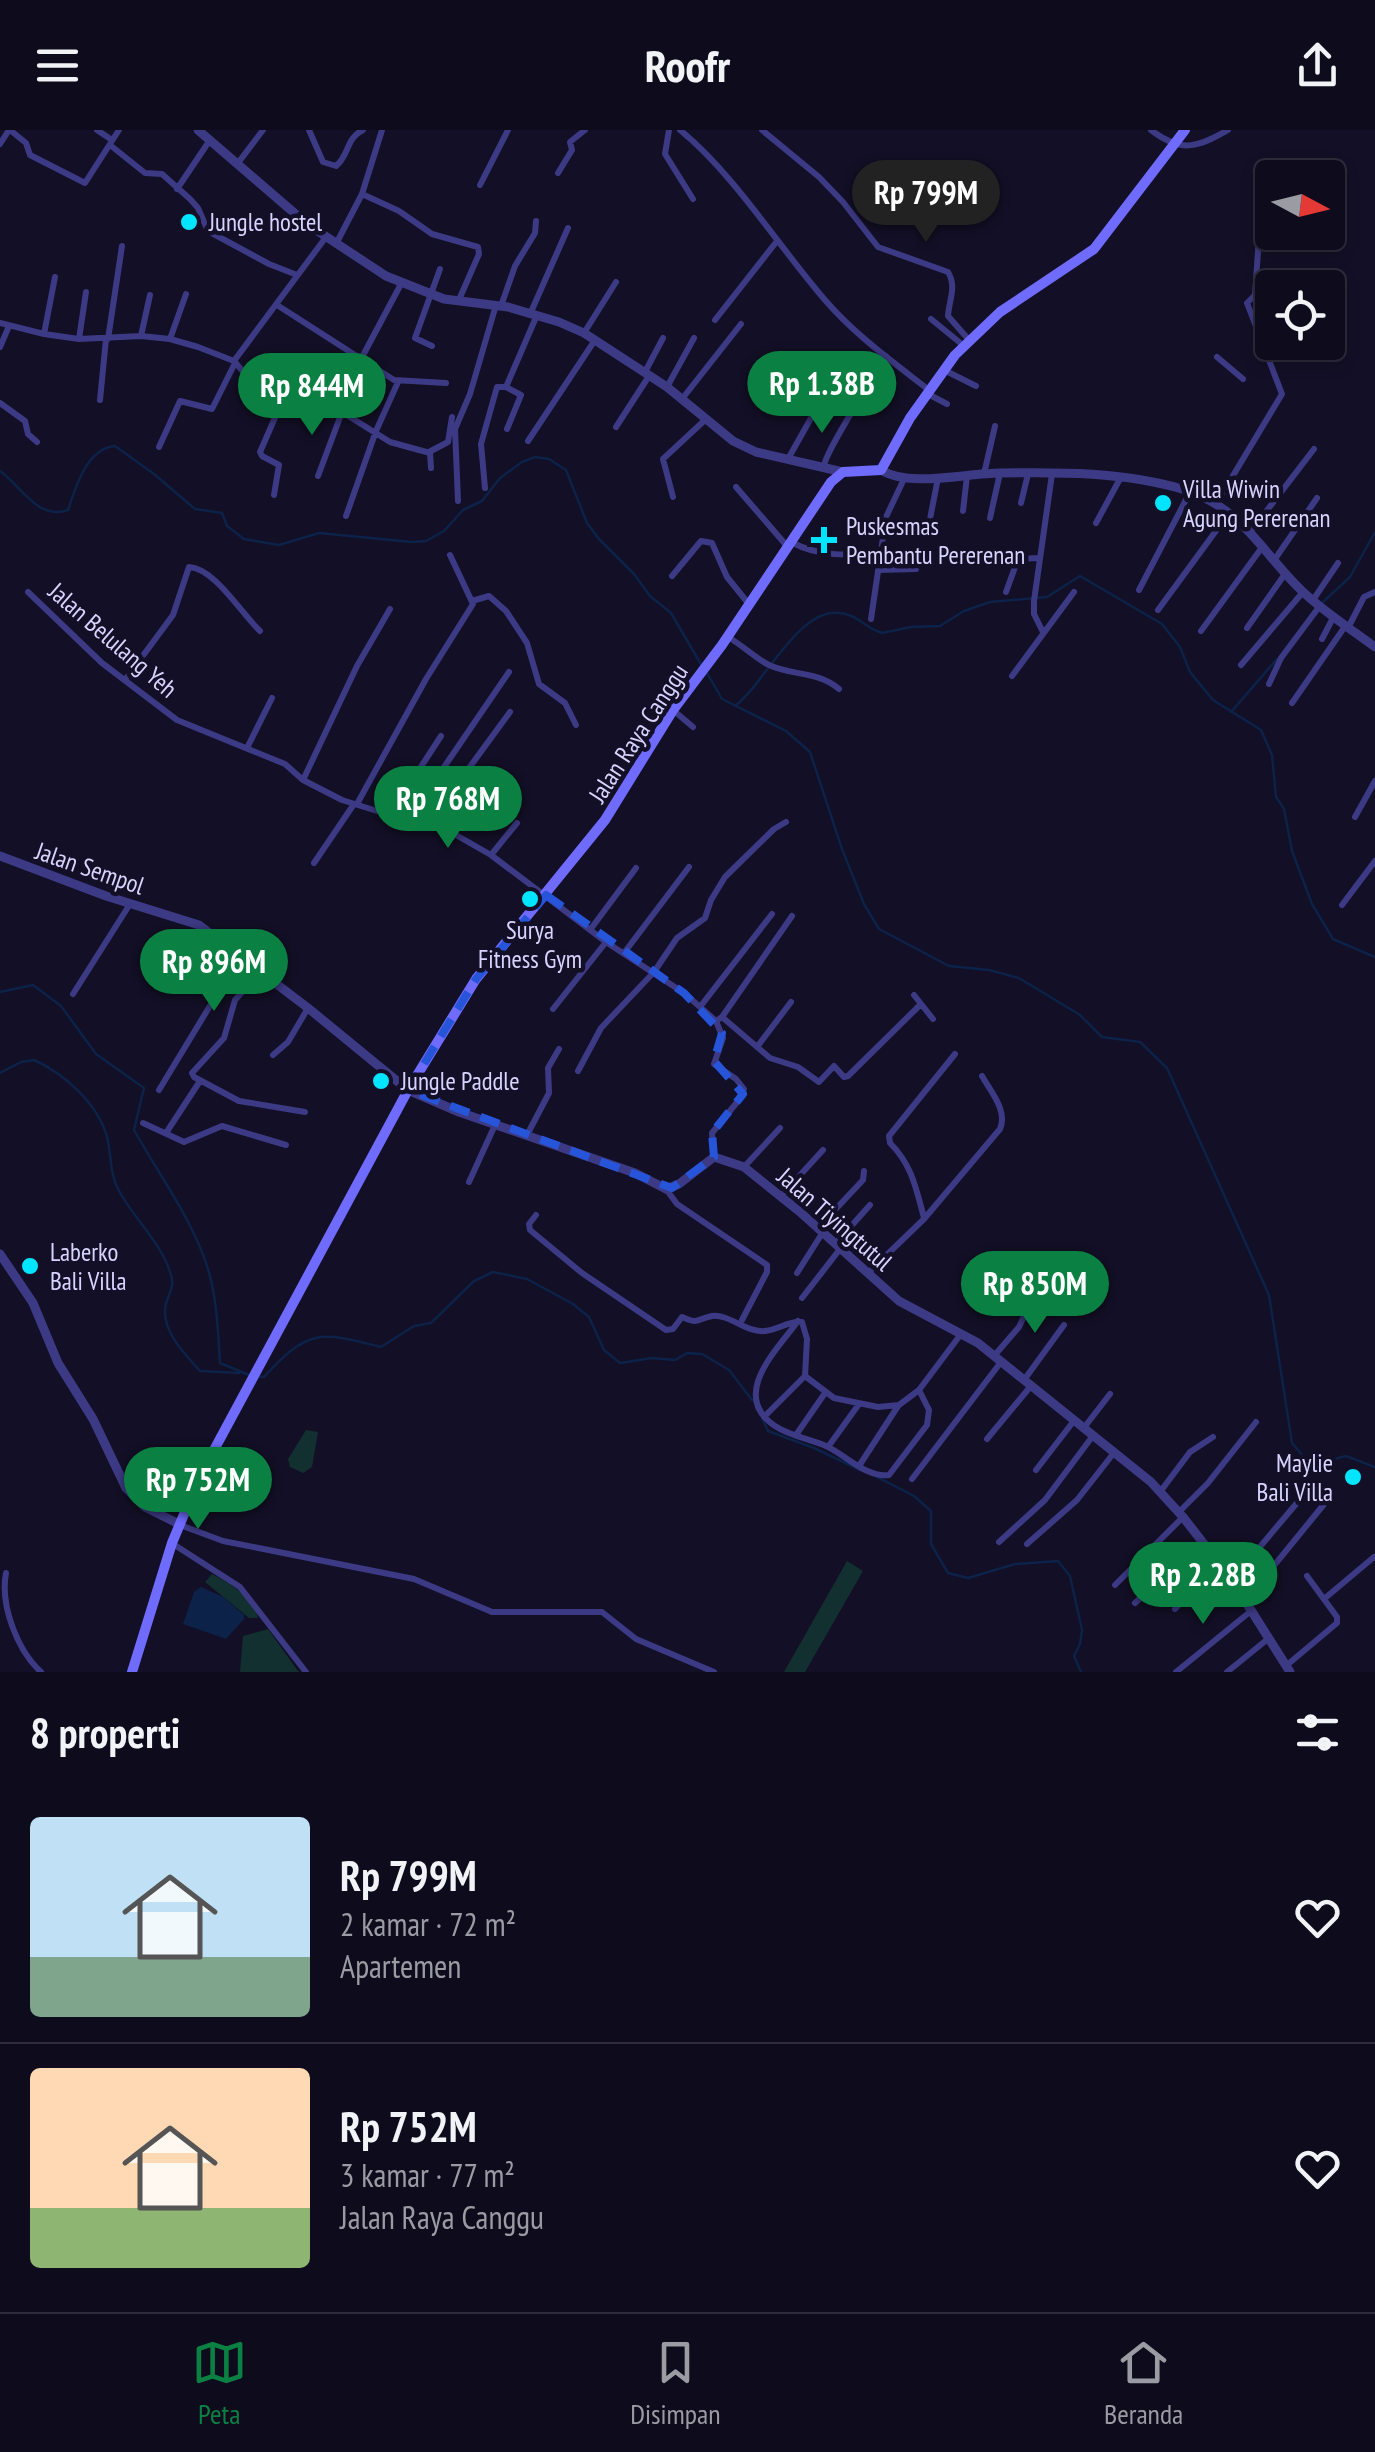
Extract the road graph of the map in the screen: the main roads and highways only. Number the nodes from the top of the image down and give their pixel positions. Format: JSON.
{"nodes":[{"id":1,"x":1185,"y":130,"type":"edge"},
{"id":2,"x":132,"y":1672,"type":"edge"}],
"edges":[{"from":1,"to":2,"type":"main road","name":"Jalan Raya Canggu"}]}
